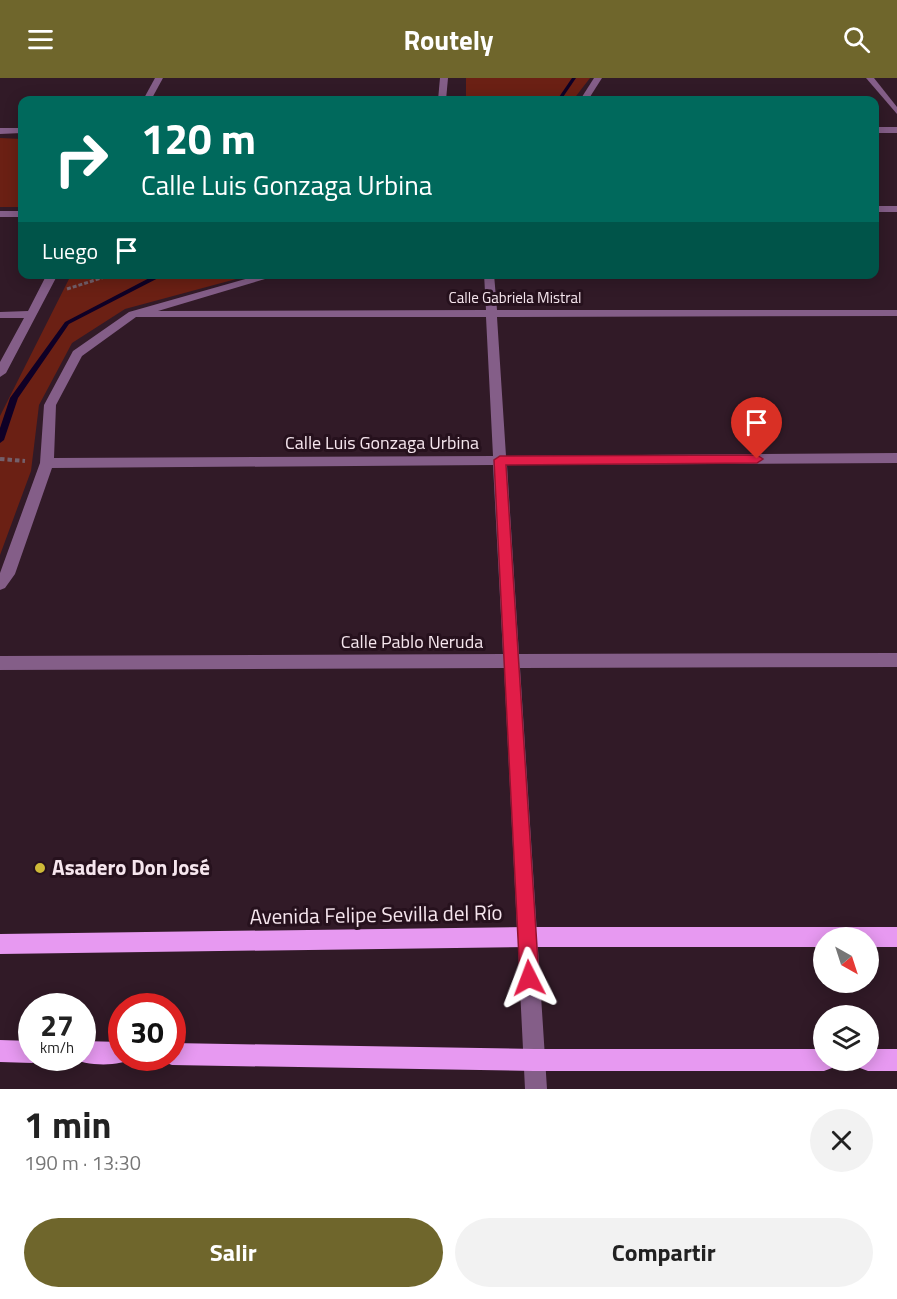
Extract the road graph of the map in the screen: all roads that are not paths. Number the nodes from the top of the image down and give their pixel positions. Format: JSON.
{"nodes":[{"id":1,"x":159,"y":78,"type":"edge"},
{"id":2,"x":444,"y":78,"type":"edge"},
{"id":3,"x":598,"y":78,"type":"edge"},
{"id":4,"x":870,"y":78,"type":"edge"},
{"id":5,"x":149,"y":96,"type":"edge"},
{"id":6,"x":442,"y":96,"type":"edge"},
{"id":7,"x":587,"y":96,"type":"edge"},
{"id":8,"x":897,"y":112,"type":"edge"},
{"id":9,"x":879,"y":130,"type":"edge"},
{"id":10,"x":897,"y":130,"type":"edge"},
{"id":11,"x":0,"y":131,"type":"edge"},
{"id":12,"x":18,"y":131,"type":"edge"},
{"id":13,"x":879,"y":209,"type":"edge"},
{"id":14,"x":897,"y":209,"type":"edge"},
{"id":15,"x":0,"y":214,"type":"edge"},
{"id":16,"x":18,"y":214,"type":"edge"},
{"id":17,"x":50,"y":279,"type":"edge"},
{"id":18,"x":259,"y":279,"type":"edge"},
{"id":19,"x":489,"y":279,"type":"edge"},
{"id":20,"x":491,"y":313,"type":"junction"},
{"id":21,"x":897,"y":313,"type":"edge"},
{"id":22,"x":32,"y":314,"type":"junction"},
{"id":23,"x":133,"y":314,"type":"junction"},
{"id":24,"x":0,"y":315,"type":"edge"},
{"id":25,"x":0,"y":373,"type":"edge"},
{"id":26,"x":897,"y":458,"type":"edge"},
{"id":27,"x":500,"y":460,"type":"junction"},
{"id":28,"x":47,"y":463,"type":"junction"},
{"id":29,"x":0,"y":584,"type":"edge"},
{"id":30,"x":897,"y":660,"type":"edge"},
{"id":31,"x":511,"y":661,"type":"junction"},
{"id":32,"x":0,"y":663,"type":"edge"},
{"id":33,"x":527,"y":937,"type":"junction"},
{"id":34,"x":897,"y":937,"type":"edge"},
{"id":35,"x":0,"y":944,"type":"edge"},
{"id":36,"x":0,"y":1051,"type":"edge"},
{"id":37,"x":18,"y":1052,"type":"edge"},
{"id":38,"x":186,"y":1054,"type":"edge"},
{"id":39,"x":534,"y":1060,"type":"junction"},
{"id":40,"x":813,"y":1060,"type":"edge"},
{"id":41,"x":879,"y":1060,"type":"edge"},
{"id":42,"x":897,"y":1060,"type":"edge"},
{"id":43,"x":536,"y":1089,"type":"edge"}],
"edges":[{"from":1,"to":5,"type":"street"},
{"from":2,"to":6,"type":"street"},
{"from":3,"to":7,"type":"street"},
{"from":4,"to":8,"type":"street"},
{"from":9,"to":10,"type":"street"},
{"from":11,"to":12,"type":"street"},
{"from":13,"to":14,"type":"street"},
{"from":15,"to":16,"type":"street"},
{"from":17,"to":22,"type":"street"},
{"from":18,"to":23,"type":"street"},
{"from":19,"to":20,"type":"street"},
{"from":20,"to":21,"type":"street","name":"Calle Gabriela Mistral"},
{"from":20,"to":23,"type":"street","name":"Calle Gabriela Mistral"},
{"from":20,"to":27,"type":"street"},
{"from":22,"to":24,"type":"street"},
{"from":22,"to":25,"type":"street"},
{"from":23,"to":28,"type":"street"},
{"from":26,"to":27,"type":"street","name":"Calle Luis Gonzaga Urbina"},
{"from":27,"to":28,"type":"street","name":"Calle Luis Gonzaga Urbina"},
{"from":27,"to":31,"type":"street"},
{"from":28,"to":29,"type":"street"},
{"from":30,"to":31,"type":"street","name":"Calle Pablo Neruda"},
{"from":31,"to":32,"type":"street","name":"Calle Pablo Neruda"},
{"from":31,"to":33,"type":"street"},
{"from":33,"to":34,"type":"main road","name":"Avenida Felipe Sevilla del Río"},
{"from":33,"to":35,"type":"main road","name":"Avenida Felipe Sevilla del Río"},
{"from":33,"to":39,"type":"street"},
{"from":36,"to":37,"type":"main road"},
{"from":38,"to":39,"type":"main road"},
{"from":39,"to":40,"type":"main road"},
{"from":39,"to":43,"type":"street"},
{"from":41,"to":42,"type":"main road"}]}
